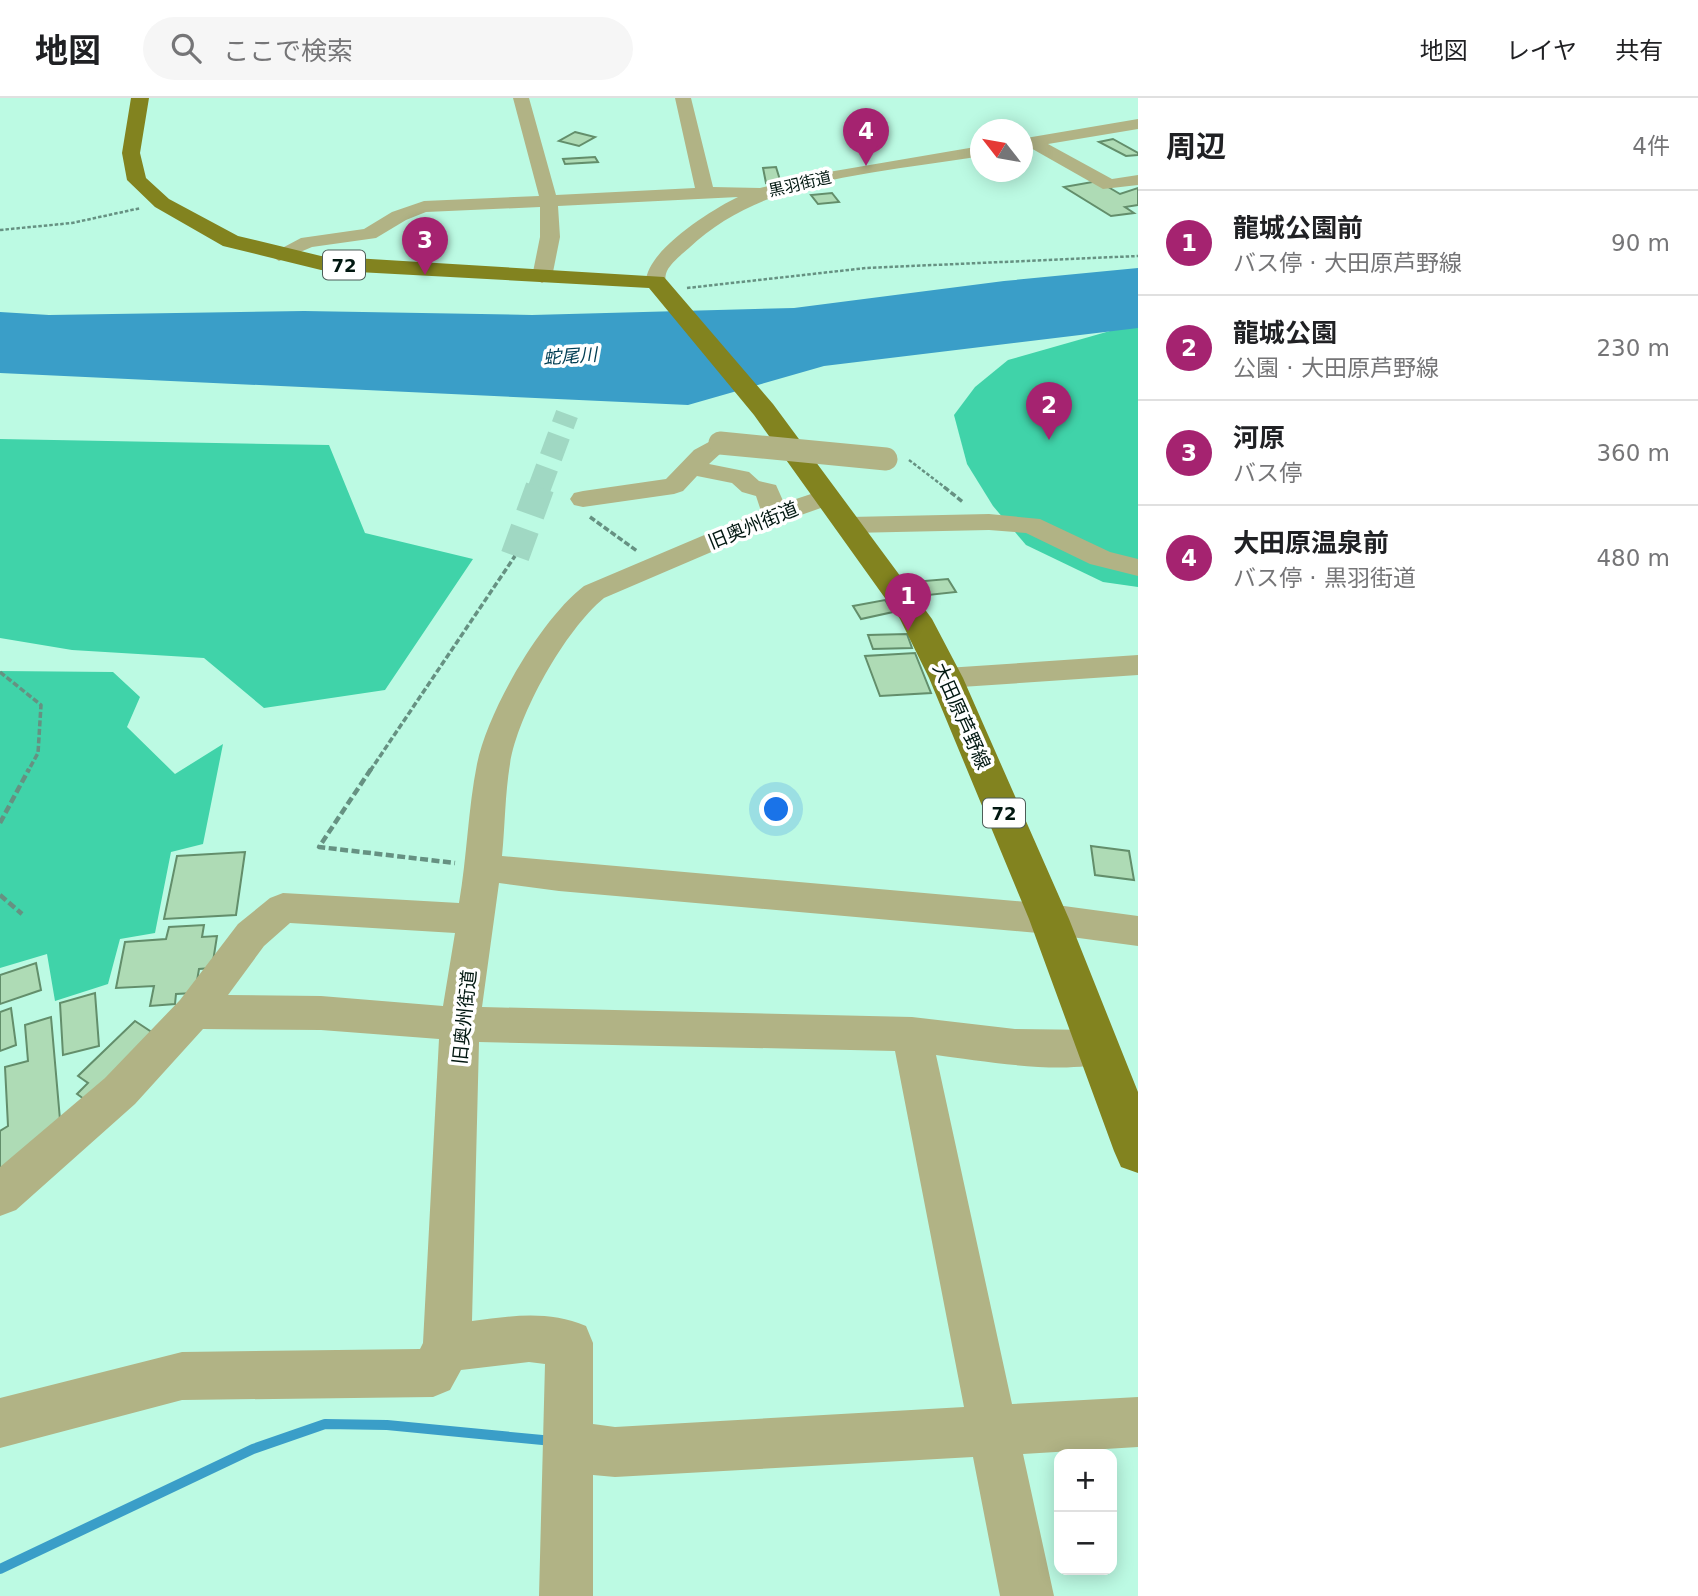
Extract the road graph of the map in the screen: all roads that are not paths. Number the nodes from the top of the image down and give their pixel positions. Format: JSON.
{"nodes":[{"id":1,"x":140,"y":98,"type":"edge"},
{"id":2,"x":521,"y":98,"type":"edge"},
{"id":3,"x":683,"y":98,"type":"edge"},
{"id":4,"x":1138,"y":124,"type":"edge"},
{"id":5,"x":1120,"y":127,"type":"junction"},
{"id":6,"x":1138,"y":136,"type":"edge"},
{"id":7,"x":1033,"y":142,"type":"edge"},
{"id":8,"x":1033,"y":146,"type":"edge"},
{"id":9,"x":970,"y":153,"type":"edge"},
{"id":10,"x":1138,"y":180,"type":"edge"},
{"id":11,"x":705,"y":193,"type":"junction"},
{"id":12,"x":760,"y":193,"type":"junction"},
{"id":13,"x":549,"y":201,"type":"junction"},
{"id":14,"x":279,"y":255,"type":"junction"},
{"id":15,"x":542,"y":277,"type":"junction"},
{"id":16,"x":661,"y":289,"type":"junction"},
{"id":17,"x":886,"y":458,"type":"road end"},
{"id":18,"x":692,"y":468,"type":"junction"},
{"id":19,"x":826,"y":497,"type":"junction"},
{"id":20,"x":585,"y":507,"type":"road end"},
{"id":21,"x":775,"y":515,"type":"junction"},
{"id":22,"x":850,"y":526,"type":"junction"},
{"id":23,"x":1138,"y":568,"type":"edge"},
{"id":24,"x":1138,"y":665,"type":"edge"},
{"id":25,"x":946,"y":678,"type":"junction"},
{"id":26,"x":483,"y":867,"type":"junction"},
{"id":27,"x":476,"y":919,"type":"junction"},
{"id":28,"x":1049,"y":919,"type":"junction"},
{"id":29,"x":1138,"y":931,"type":"edge"},
{"id":30,"x":194,"y":1012,"type":"junction"},
{"id":31,"x":460,"y":1024,"type":"junction"},
{"id":32,"x":912,"y":1034,"type":"junction"},
{"id":33,"x":1096,"y":1048,"type":"junction"},
{"id":34,"x":1138,"y":1151,"type":"edge"},
{"id":35,"x":0,"y":1195,"type":"edge"},
{"id":36,"x":447,"y":1348,"type":"junction"},
{"id":37,"x":1138,"y":1422,"type":"edge"},
{"id":38,"x":0,"y":1423,"type":"edge"},
{"id":39,"x":993,"y":1430,"type":"junction"},
{"id":40,"x":567,"y":1446,"type":"junction"},
{"id":41,"x":566,"y":1596,"type":"edge"},
{"id":42,"x":1027,"y":1596,"type":"edge"}],
"edges":[{"from":1,"to":14,"type":"main road","number":"72"},
{"from":2,"to":13,"type":"street"},
{"from":3,"to":11,"type":"street"},
{"from":4,"to":5,"type":"street"},
{"from":5,"to":6,"type":"street"},
{"from":5,"to":7,"type":"street"},
{"from":8,"to":10,"type":"street"},
{"from":9,"to":12,"type":"street","name":"黒羽街道"},
{"from":11,"to":12,"type":"street"},
{"from":11,"to":13,"type":"street"},
{"from":12,"to":16,"type":"street","name":"黒羽街道"},
{"from":13,"to":14,"type":"street"},
{"from":13,"to":15,"type":"street"},
{"from":14,"to":15,"type":"main road","number":"72"},
{"from":15,"to":16,"type":"main road","number":"72"},
{"from":16,"to":19,"type":"main road","number":"72"},
{"from":17,"to":18,"type":"street","bridge":true},
{"from":18,"to":20,"type":"street"},
{"from":18,"to":21,"type":"street"},
{"from":19,"to":21,"type":"street","name":"旧奥州街道"},
{"from":19,"to":22,"type":"main road","name":"大田原芦野線","number":"72"},
{"from":21,"to":26,"type":"street","name":"旧奥州街道"},
{"from":22,"to":23,"type":"street"},
{"from":22,"to":25,"type":"main road","name":"大田原芦野線","number":"72"},
{"from":24,"to":25,"type":"street"},
{"from":25,"to":28,"type":"main road","name":"大田原芦野線","number":"72"},
{"from":26,"to":27,"type":"street","name":"旧奥州街道"},
{"from":26,"to":28,"type":"street"},
{"from":27,"to":30,"type":"street"},
{"from":27,"to":31,"type":"street","name":"旧奥州街道"},
{"from":28,"to":29,"type":"street"},
{"from":28,"to":33,"type":"main road","name":"大田原芦野線","number":"72"},
{"from":30,"to":31,"type":"street"},
{"from":30,"to":35,"type":"street"},
{"from":31,"to":32,"type":"street"},
{"from":31,"to":36,"type":"street","name":"旧奥州街道"},
{"from":32,"to":33,"type":"street"},
{"from":32,"to":39,"type":"street"},
{"from":33,"to":34,"type":"main road","name":"大田原芦野線","number":"72"},
{"from":36,"to":38,"type":"street"},
{"from":36,"to":40,"type":"street"},
{"from":37,"to":39,"type":"street"},
{"from":39,"to":40,"type":"street"},
{"from":39,"to":42,"type":"street"},
{"from":40,"to":41,"type":"street"}]}
